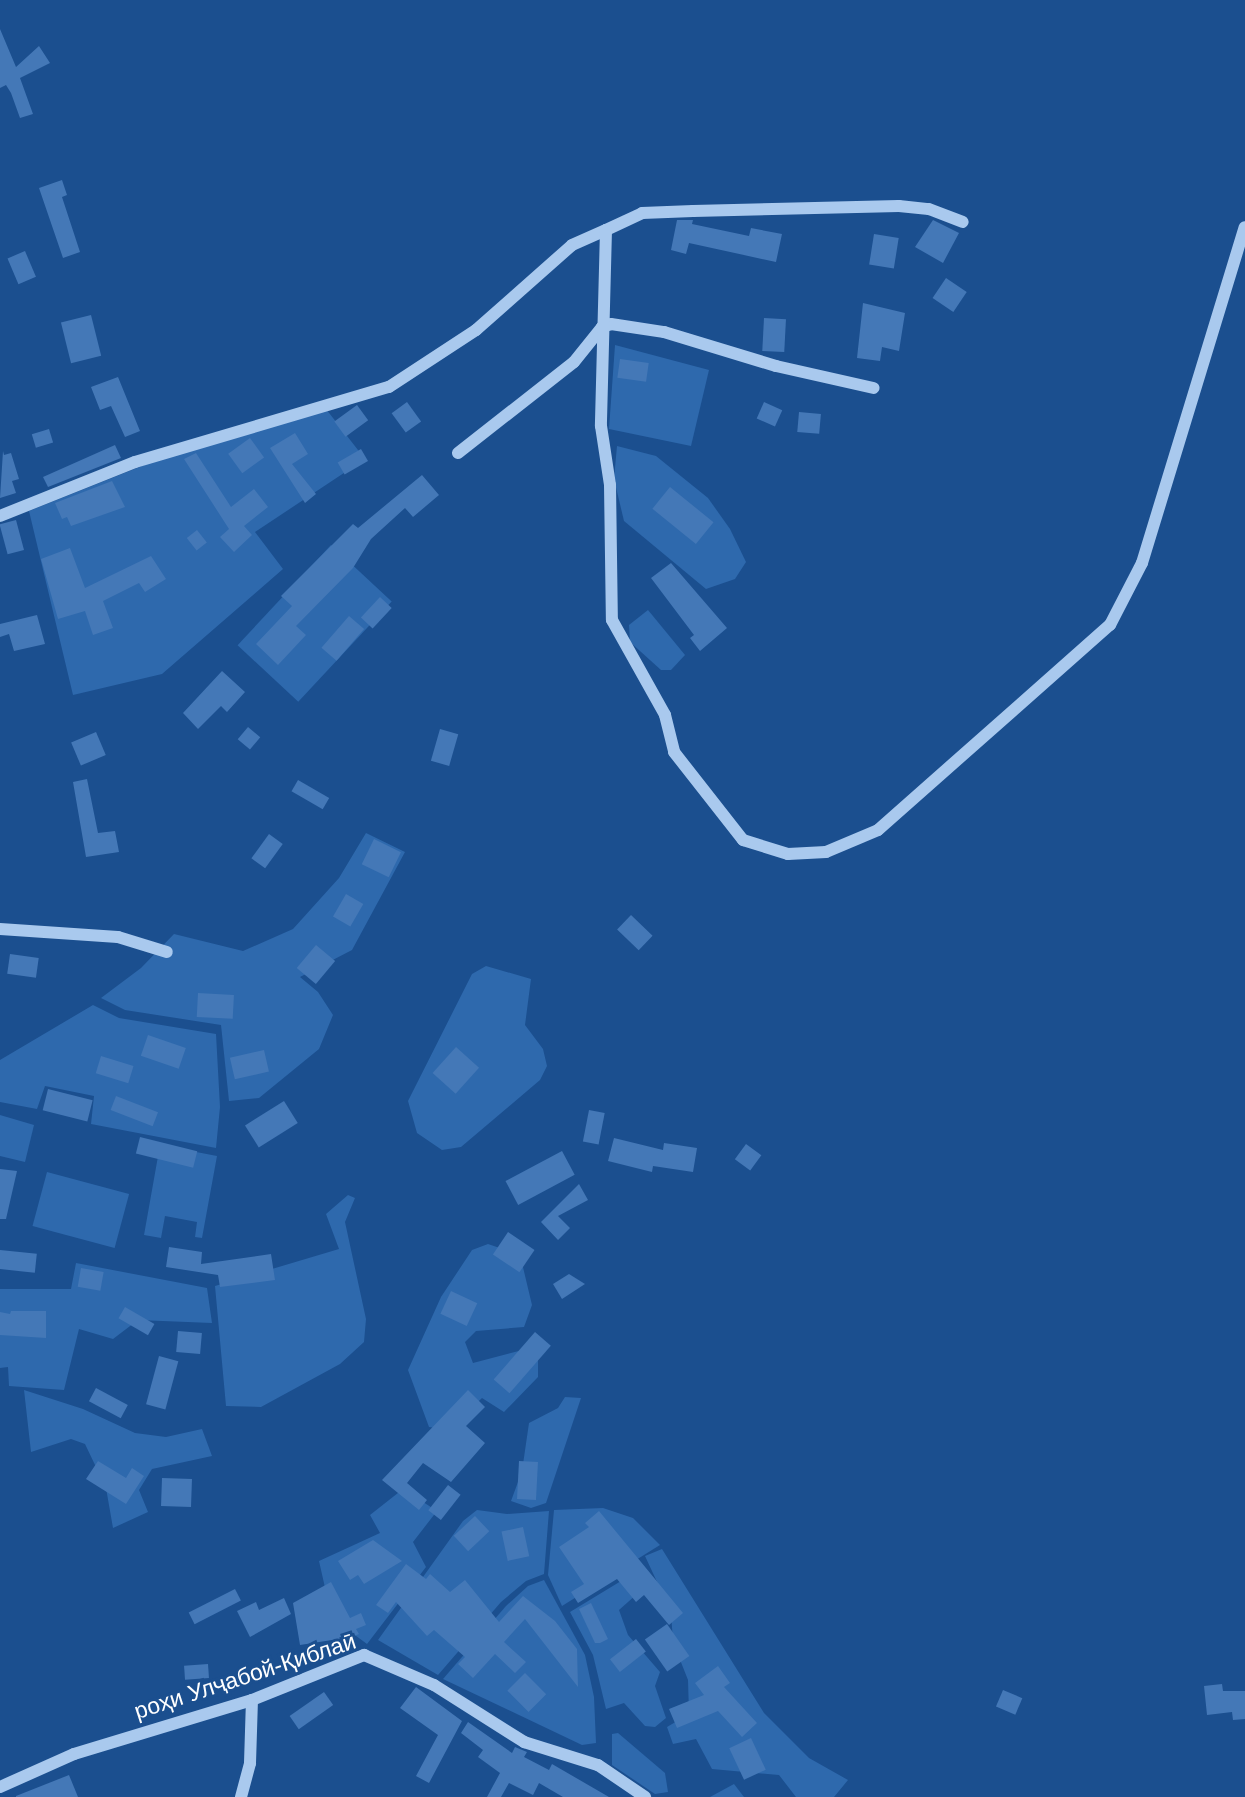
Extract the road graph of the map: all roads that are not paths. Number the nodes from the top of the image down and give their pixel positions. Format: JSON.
{"nodes":[{"id":1,"x":963,"y":222,"type":"dead end"},
{"id":2,"x":1245,"y":227,"type":"edge"},
{"id":3,"x":606,"y":230,"type":"junction"},
{"id":4,"x":602,"y":327,"type":"junction"},
{"id":5,"x":874,"y":388,"type":"dead end"},
{"id":6,"x":458,"y":453,"type":"dead end"},
{"id":7,"x":0,"y":516,"type":"edge"},
{"id":8,"x":0,"y":929,"type":"edge"},
{"id":9,"x":167,"y":952,"type":"dead end"},
{"id":10,"x":252,"y":1700,"type":"junction"},
{"id":11,"x":0,"y":1787,"type":"edge"},
{"id":12,"x":241,"y":1797,"type":"edge"},
{"id":13,"x":645,"y":1797,"type":"edge"}],
"edges":[{"from":1,"to":3,"type":"street"},
{"from":2,"to":4,"type":"street"},
{"from":3,"to":4,"type":"street"},
{"from":3,"to":7,"type":"street"},
{"from":4,"to":5,"type":"street"},
{"from":4,"to":6,"type":"street"},
{"from":8,"to":9,"type":"street"},
{"from":10,"to":11,"type":"street","name":"роҳи Улҷабой-Қиблаӣ"},
{"from":10,"to":12,"type":"street"},
{"from":10,"to":13,"type":"street","name":"роҳи Улҷабой-Қиблаӣ"}]}
